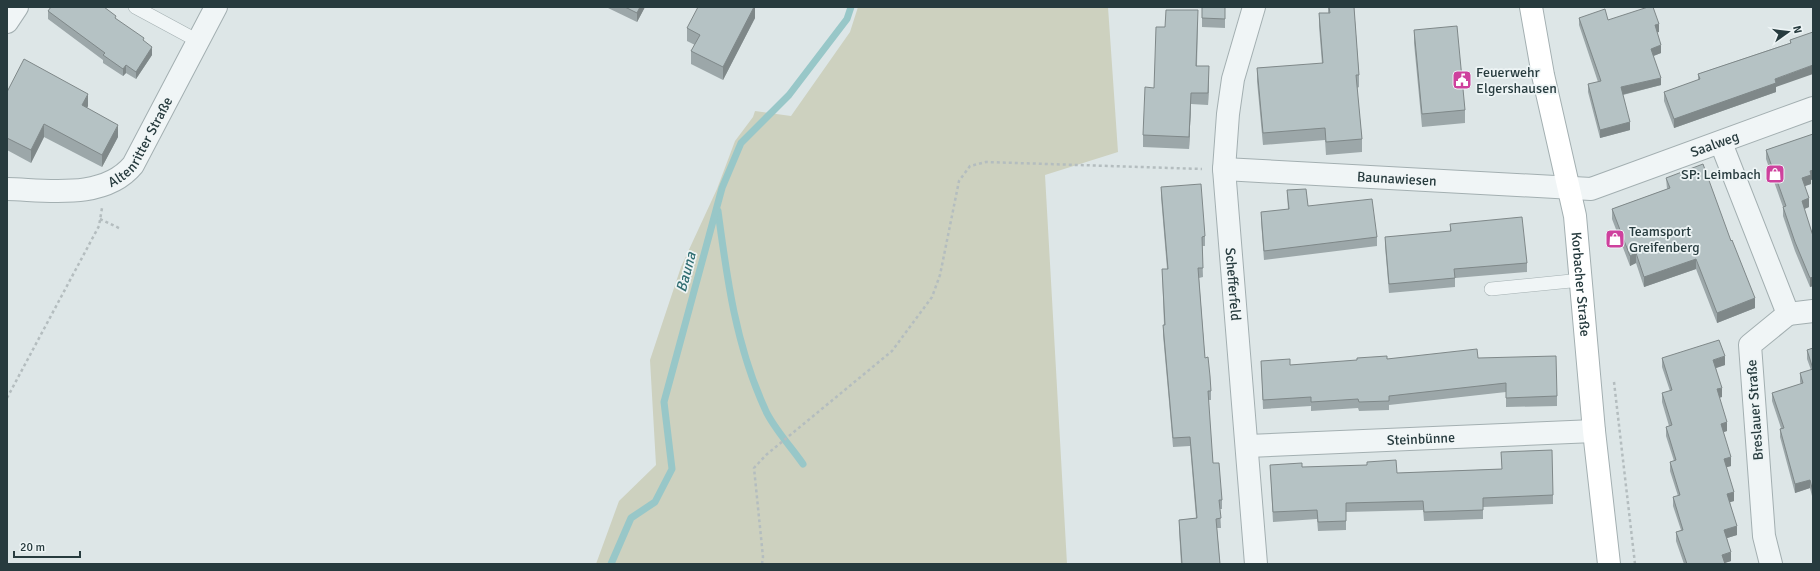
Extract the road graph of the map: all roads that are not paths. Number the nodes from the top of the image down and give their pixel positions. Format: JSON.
{"nodes":[{"id":1,"x":17,"y":7,"type":"edge"},
{"id":2,"x":135,"y":7,"type":"edge"},
{"id":3,"x":216,"y":7,"type":"edge"},
{"id":4,"x":1254,"y":7,"type":"edge"},
{"id":5,"x":1531,"y":7,"type":"edge"},
{"id":6,"x":7,"y":22,"type":"edge"},
{"id":7,"x":198,"y":41,"type":"junction"},
{"id":8,"x":1813,"y":108,"type":"edge"},
{"id":9,"x":1721,"y":143,"type":"junction"},
{"id":10,"x":1224,"y":169,"type":"junction"},
{"id":11,"x":1569,"y":188,"type":"junction"},
{"id":12,"x":7,"y":189,"type":"edge"},
{"id":13,"x":1580,"y":280,"type":"junction"},
{"id":14,"x":1491,"y":289,"type":"dead end"},
{"id":15,"x":1813,"y":311,"type":"edge"},
{"id":16,"x":1788,"y":314,"type":"junction"},
{"id":17,"x":1594,"y":431,"type":"junction"},
{"id":18,"x":1248,"y":446,"type":"junction"},
{"id":19,"x":1256,"y":564,"type":"edge"},
{"id":20,"x":1609,"y":564,"type":"edge"},
{"id":21,"x":1771,"y":564,"type":"edge"}],
"edges":[{"from":1,"to":6,"type":"street"},
{"from":2,"to":7,"type":"lane"},
{"from":3,"to":7,"type":"street","name":"Altenritter Straße"},
{"from":4,"to":10,"type":"street","name":"Schefferfeld"},
{"from":5,"to":11,"type":"street","name":"Korbacher Straße"},
{"from":7,"to":12,"type":"street","name":"Altenritter Straße"},
{"from":8,"to":9,"type":"street","name":"Saalweg"},
{"from":9,"to":11,"type":"street","name":"Saalweg"},
{"from":9,"to":16,"type":"street"},
{"from":10,"to":11,"type":"street","name":"Baunawiesen"},
{"from":10,"to":18,"type":"street","name":"Schefferfeld"},
{"from":11,"to":13,"type":"street","name":"Korbacher Straße"},
{"from":13,"to":14,"type":"lane"},
{"from":13,"to":17,"type":"street","name":"Korbacher Straße"},
{"from":15,"to":16,"type":"street"},
{"from":16,"to":21,"type":"street","name":"Breslauer Straße"},
{"from":17,"to":18,"type":"street","name":"Steinbünne"},
{"from":17,"to":20,"type":"street","name":"Korbacher Straße"},
{"from":18,"to":19,"type":"street","name":"Schefferfeld"}]}
